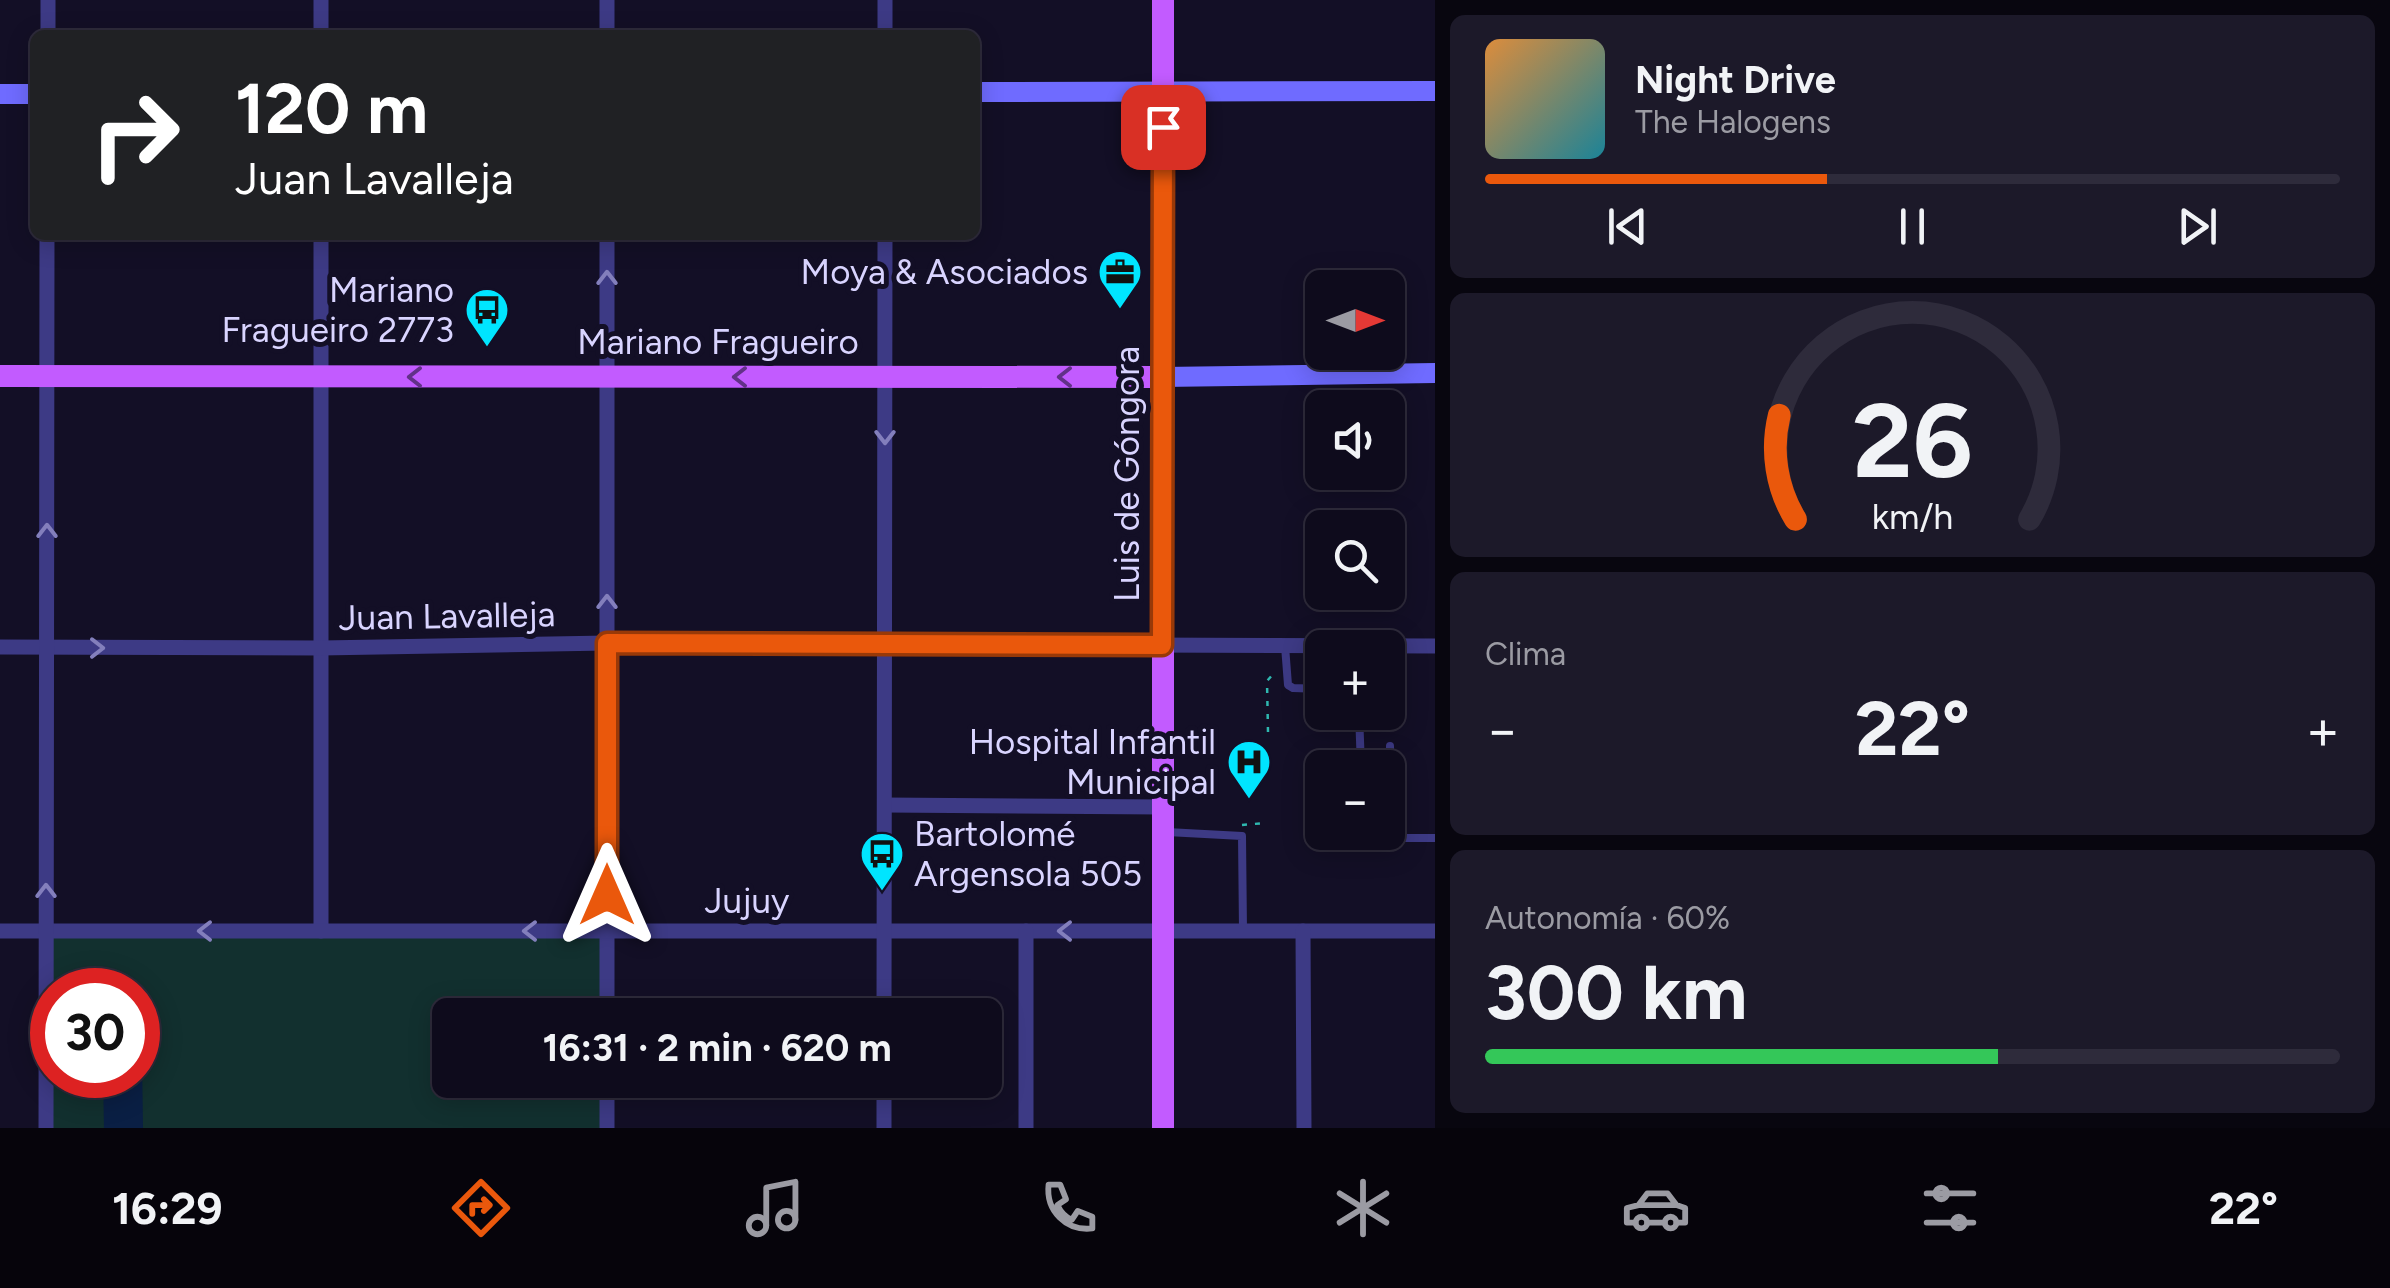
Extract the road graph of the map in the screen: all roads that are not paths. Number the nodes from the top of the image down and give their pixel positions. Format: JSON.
{"nodes":[{"id":1,"x":48,"y":0,"type":"edge"},
{"id":2,"x":321,"y":0,"type":"edge"},
{"id":3,"x":607,"y":0,"type":"edge"},
{"id":4,"x":885,"y":0,"type":"edge"},
{"id":5,"x":1163,"y":0,"type":"edge"},
{"id":6,"x":48,"y":30,"type":"edge"},
{"id":7,"x":321,"y":30,"type":"edge"},
{"id":8,"x":607,"y":30,"type":"edge"},
{"id":9,"x":885,"y":30,"type":"edge"},
{"id":10,"x":1435,"y":90,"type":"edge"},
{"id":11,"x":980,"y":92,"type":"edge"},
{"id":12,"x":1163,"y":92,"type":"junction"},
{"id":13,"x":0,"y":94,"type":"edge"},
{"id":14,"x":30,"y":94,"type":"edge"},
{"id":15,"x":47,"y":240,"type":"edge"},
{"id":16,"x":321,"y":240,"type":"edge"},
{"id":17,"x":607,"y":240,"type":"edge"},
{"id":18,"x":885,"y":240,"type":"edge"},
{"id":19,"x":1435,"y":373,"type":"edge"},
{"id":20,"x":0,"y":376,"type":"edge"},
{"id":21,"x":47,"y":376,"type":"junction"},
{"id":22,"x":322,"y":376,"type":"junction"},
{"id":23,"x":607,"y":377,"type":"junction"},
{"id":24,"x":886,"y":377,"type":"junction"},
{"id":25,"x":1162,"y":377,"type":"junction"},
{"id":26,"x":607,"y":643,"type":"junction"},
{"id":27,"x":885,"y":644,"type":"junction"},
{"id":28,"x":1162,"y":645,"type":"junction"},
{"id":29,"x":1285,"y":645,"type":"junction"},
{"id":30,"x":1305,"y":645,"type":"edge"},
{"id":31,"x":1405,"y":646,"type":"edge"},
{"id":32,"x":1435,"y":646,"type":"edge"},
{"id":33,"x":0,"y":647,"type":"edge"},
{"id":34,"x":46,"y":648,"type":"junction"},
{"id":35,"x":320,"y":648,"type":"junction"},
{"id":36,"x":1305,"y":688,"type":"edge"},
{"id":37,"x":1390,"y":746,"type":"dead end"},
{"id":38,"x":1390,"y":750,"type":"edge"},
{"id":39,"x":885,"y":805,"type":"junction"},
{"id":40,"x":1163,"y":807,"type":"junction"},
{"id":41,"x":1163,"y":832,"type":"junction"},
{"id":42,"x":1405,"y":838,"type":"edge"},
{"id":43,"x":1435,"y":838,"type":"edge"},
{"id":44,"x":321,"y":931,"type":"junction"},
{"id":45,"x":607,"y":931,"type":"junction"},
{"id":46,"x":884,"y":931,"type":"junction"},
{"id":47,"x":1026,"y":931,"type":"junction"},
{"id":48,"x":1163,"y":931,"type":"junction"},
{"id":49,"x":1244,"y":931,"type":"junction"},
{"id":50,"x":1303,"y":931,"type":"junction"},
{"id":51,"x":1435,"y":931,"type":"edge"},
{"id":52,"x":0,"y":932,"type":"edge"},
{"id":53,"x":46,"y":932,"type":"junction"},
{"id":54,"x":607,"y":998,"type":"edge"},
{"id":55,"x":884,"y":998,"type":"edge"},
{"id":56,"x":607,"y":1098,"type":"edge"},
{"id":57,"x":884,"y":1098,"type":"edge"},
{"id":58,"x":46,"y":1128,"type":"edge"},
{"id":59,"x":607,"y":1128,"type":"edge"},
{"id":60,"x":884,"y":1128,"type":"edge"},
{"id":61,"x":1026,"y":1128,"type":"edge"},
{"id":62,"x":1163,"y":1128,"type":"edge"},
{"id":63,"x":1304,"y":1128,"type":"edge"}],
"edges":[{"from":1,"to":6,"type":"street"},
{"from":2,"to":7,"type":"street"},
{"from":3,"to":8,"type":"street"},
{"from":4,"to":9,"type":"street"},
{"from":5,"to":12,"type":"main road","name":"Luis de Góngora"},
{"from":10,"to":12,"type":"street"},
{"from":11,"to":12,"type":"street"},
{"from":12,"to":25,"type":"main road","name":"Luis de Góngora"},
{"from":13,"to":14,"type":"street"},
{"from":15,"to":21,"type":"street"},
{"from":16,"to":22,"type":"street"},
{"from":23,"to":17,"type":"street","one_way":true},
{"from":18,"to":24,"type":"street"},
{"from":19,"to":25,"type":"street","name":"Mariano Fragueiro"},
{"from":20,"to":21,"type":"main road","name":"Mariano Fragueiro"},
{"from":21,"to":22,"type":"main road","name":"Mariano Fragueiro"},
{"from":34,"to":21,"type":"street","one_way":true},
{"from":23,"to":22,"type":"main road","name":"Mariano Fragueiro","one_way":true},
{"from":22,"to":35,"type":"street"},
{"from":24,"to":23,"type":"main road","name":"Mariano Fragueiro","one_way":true},
{"from":26,"to":23,"type":"street","one_way":true},
{"from":25,"to":24,"type":"main road","name":"Mariano Fragueiro","one_way":true},
{"from":24,"to":27,"type":"street","one_way":true},
{"from":25,"to":28,"type":"main road","name":"Luis de Góngora"},
{"from":26,"to":27,"type":"street","name":"Juan Lavalleja"},
{"from":26,"to":35,"type":"street","name":"Juan Lavalleja"},
{"from":26,"to":45,"type":"street"},
{"from":27,"to":28,"type":"street","name":"Juan Lavalleja"},
{"from":27,"to":39,"type":"street"},
{"from":28,"to":29,"type":"street","name":"Juan Lavalleja"},
{"from":28,"to":40,"type":"main road","name":"Luis de Góngora"},
{"from":29,"to":30,"type":"street","name":"Juan Lavalleja"},
{"from":29,"to":36,"type":"lane"},
{"from":31,"to":32,"type":"street","name":"Juan Lavalleja"},
{"from":33,"to":34,"type":"street","name":"Juan Lavalleja"},
{"from":34,"to":35,"type":"street","name":"Juan Lavalleja","one_way":true},
{"from":53,"to":34,"type":"street","one_way":true},
{"from":35,"to":44,"type":"street"},
{"from":37,"to":38,"type":"lane"},
{"from":39,"to":40,"type":"street"},
{"from":39,"to":46,"type":"street"},
{"from":40,"to":41,"type":"main road","name":"Luis de Góngora"},
{"from":41,"to":48,"type":"main road","name":"Luis de Góngora"},
{"from":41,"to":49,"type":"lane"},
{"from":42,"to":43,"type":"lane"},
{"from":45,"to":44,"type":"street","name":"Jujuy","one_way":true},
{"from":44,"to":53,"type":"street","name":"Jujuy","one_way":true},
{"from":45,"to":46,"type":"street","name":"Jujuy"},
{"from":45,"to":54,"type":"street"},
{"from":46,"to":47,"type":"street","name":"Jujuy"},
{"from":46,"to":55,"type":"street"},
{"from":48,"to":47,"type":"street","name":"Jujuy","one_way":true},
{"from":47,"to":61,"type":"street"},
{"from":48,"to":49,"type":"street","name":"Jujuy"},
{"from":48,"to":62,"type":"main road","name":"Luis de Góngora"},
{"from":49,"to":50,"type":"street","name":"Jujuy"},
{"from":50,"to":51,"type":"street","name":"Jujuy"},
{"from":50,"to":63,"type":"street"},
{"from":52,"to":53,"type":"street","name":"Jujuy"},
{"from":53,"to":58,"type":"street"},
{"from":56,"to":59,"type":"street"},
{"from":57,"to":60,"type":"street"}]}
